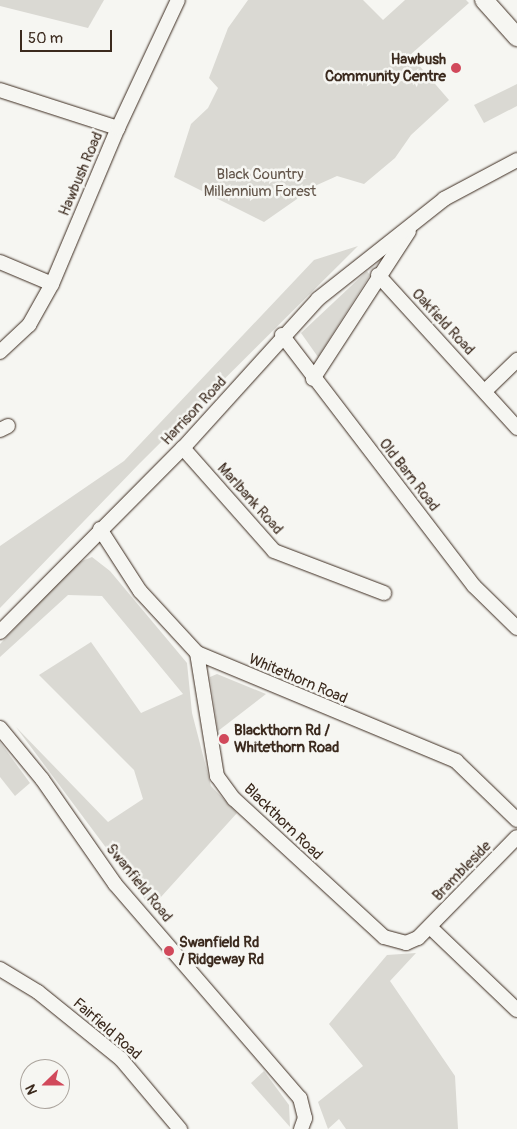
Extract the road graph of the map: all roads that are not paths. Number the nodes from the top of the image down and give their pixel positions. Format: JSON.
{"nodes":[{"id":1,"x":178,"y":0,"type":"edge"},
{"id":2,"x":484,"y":0,"type":"edge"},
{"id":3,"x":517,"y":37,"type":"edge"},
{"id":4,"x":0,"y":90,"type":"edge"},
{"id":5,"x":118,"y":128,"type":"junction"},
{"id":6,"x":517,"y":160,"type":"edge"},
{"id":7,"x":418,"y":218,"type":"junction"},
{"id":8,"x":0,"y":262,"type":"edge"},
{"id":9,"x":378,"y":275,"type":"junction"},
{"id":10,"x":52,"y":284,"type":"junction"},
{"id":11,"x":282,"y":336,"type":"junction"},
{"id":12,"x":0,"y":352,"type":"edge"},
{"id":13,"x":517,"y":360,"type":"edge"},
{"id":14,"x":313,"y":379,"type":"junction"},
{"id":15,"x":484,"y":391,"type":"junction"},
{"id":16,"x":517,"y":428,"type":"edge"},
{"id":17,"x":183,"y":448,"type":"junction"},
{"id":18,"x":100,"y":529,"type":"junction"},
{"id":19,"x":384,"y":593,"type":"dead end"},
{"id":20,"x":517,"y":628,"type":"edge"},
{"id":21,"x":0,"y":632,"type":"edge"},
{"id":22,"x":197,"y":652,"type":"junction"},
{"id":23,"x":0,"y":728,"type":"edge"},
{"id":24,"x":517,"y":820,"type":"edge"},
{"id":25,"x":517,"y":837,"type":"edge"},
{"id":26,"x":430,"y":927,"type":"junction"},
{"id":27,"x":0,"y":969,"type":"edge"},
{"id":28,"x":517,"y":1010,"type":"edge"},
{"id":29,"x":302,"y":1127,"type":"edge"},
{"id":30,"x":180,"y":1129,"type":"edge"}],
"edges":[{"from":1,"to":5,"type":"street","name":"Hawbush Road"},
{"from":2,"to":3,"type":"main road"},
{"from":4,"to":5,"type":"street"},
{"from":5,"to":10,"type":"street","name":"Hawbush Road"},
{"from":6,"to":7,"type":"street","name":"Harrison Road"},
{"from":7,"to":9,"type":"street","name":"Harrison Road"},
{"from":7,"to":11,"type":"street","name":"Harrison Road"},
{"from":8,"to":10,"type":"street"},
{"from":9,"to":14,"type":"street","name":"Harrison Road"},
{"from":9,"to":15,"type":"street","name":"Oakfield Road"},
{"from":10,"to":12,"type":"street","name":"Hawbush Road"},
{"from":11,"to":14,"type":"street","name":"Old Barn Road"},
{"from":11,"to":17,"type":"street","name":"Harrison Road"},
{"from":13,"to":15,"type":"street"},
{"from":14,"to":20,"type":"street","name":"Old Barn Road"},
{"from":15,"to":16,"type":"street","name":"Oakfield Road"},
{"from":17,"to":18,"type":"street","name":"Harrison Road"},
{"from":17,"to":19,"type":"street","name":"Marlbank Road"},
{"from":18,"to":21,"type":"street","name":"Harrison Road"},
{"from":18,"to":22,"type":"street","name":"Whitethorn Road"},
{"from":22,"to":24,"type":"street","name":"Whitethorn Road"},
{"from":22,"to":26,"type":"street","name":"Blackthorn Road"},
{"from":23,"to":29,"type":"street","name":"Swanfield Road"},
{"from":25,"to":26,"type":"street","name":"Brambleside"},
{"from":26,"to":28,"type":"street"},
{"from":27,"to":30,"type":"street","name":"Fairfield Road"}]}
